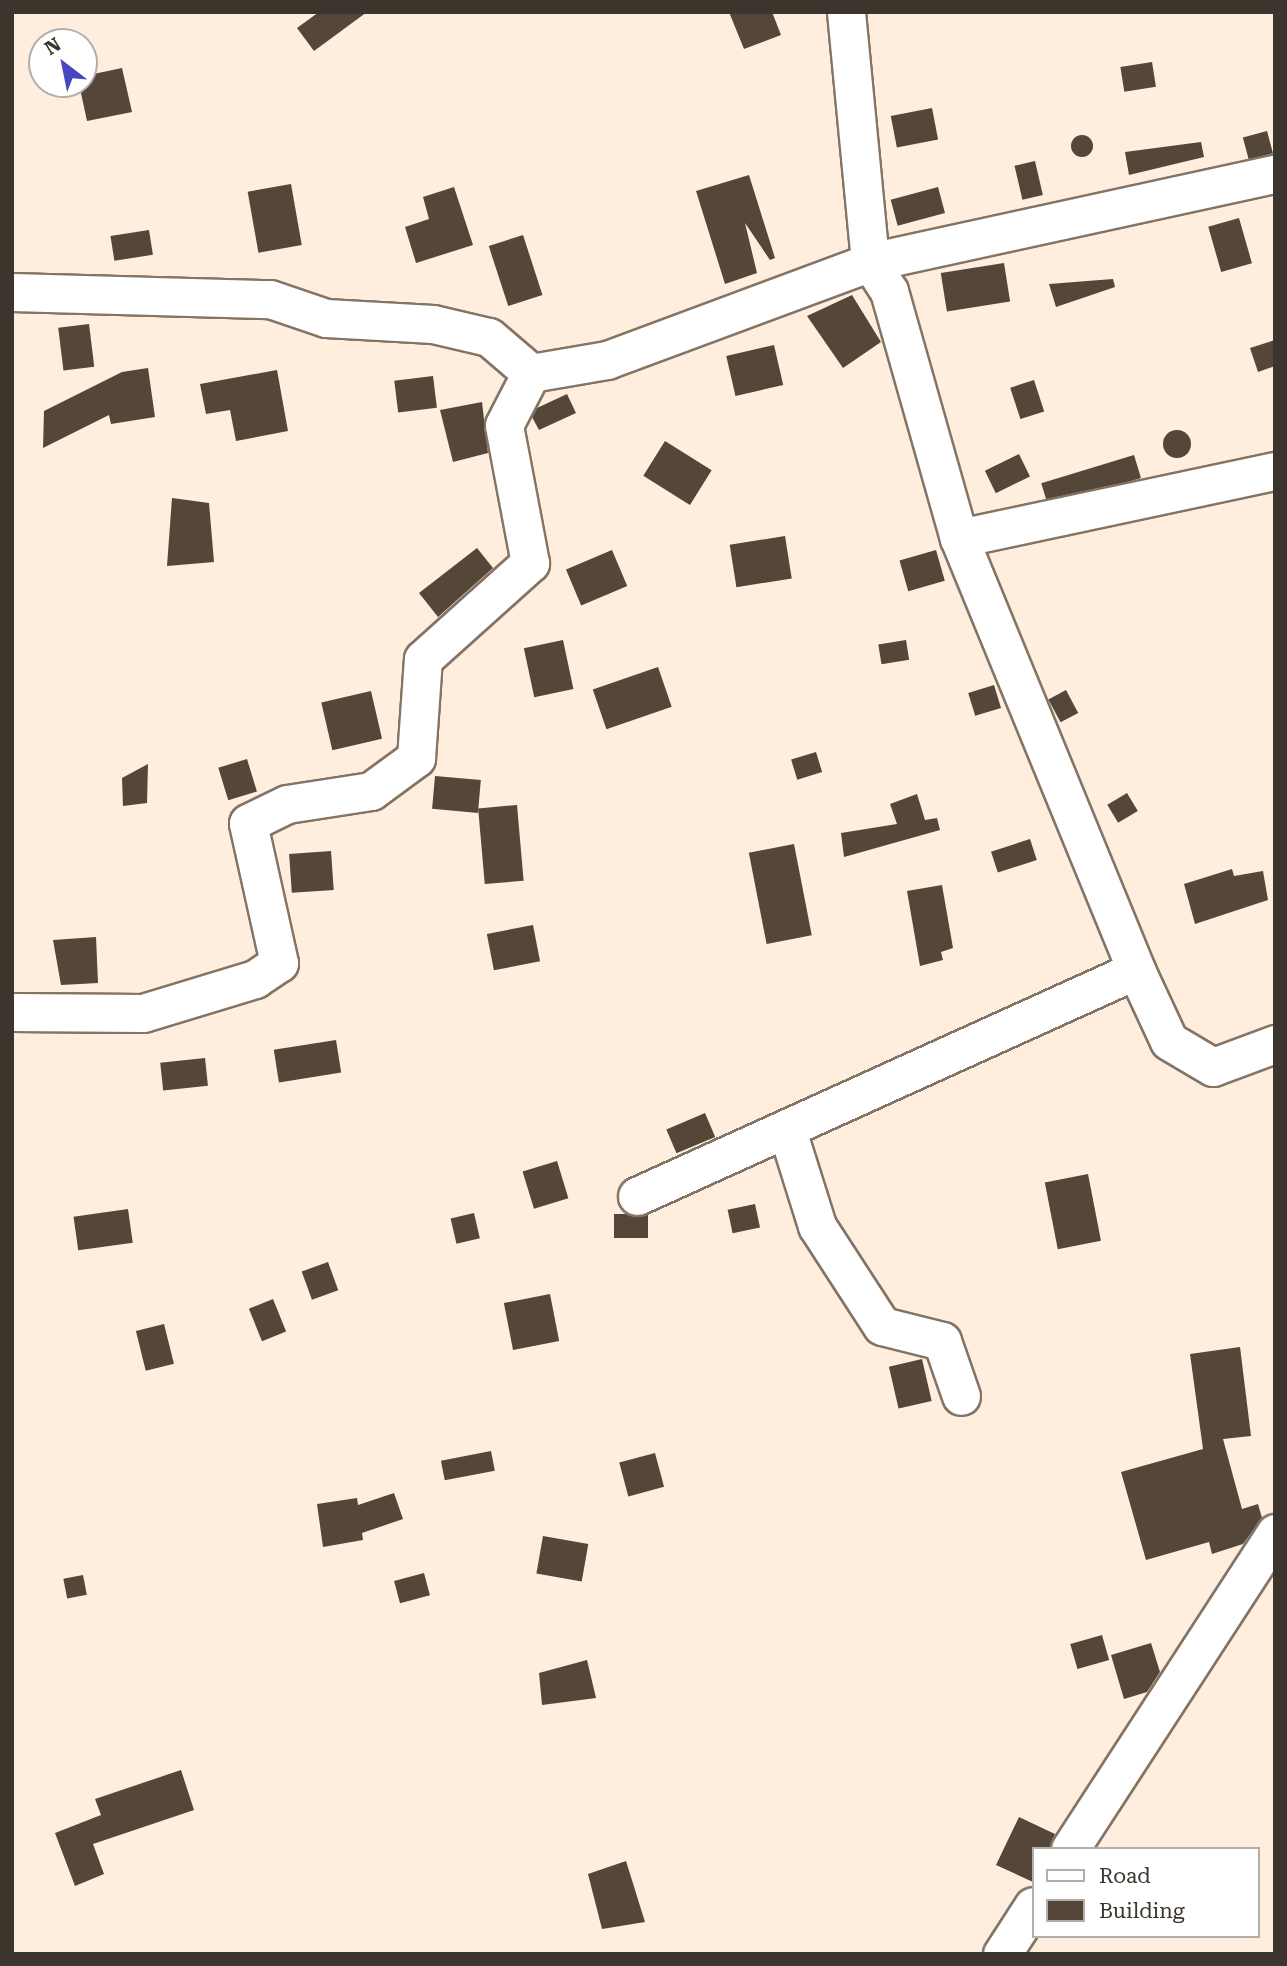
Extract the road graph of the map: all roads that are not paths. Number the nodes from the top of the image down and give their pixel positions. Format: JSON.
{"nodes":[{"id":1,"x":846,"y":12,"type":"edge"},
{"id":2,"x":1275,"y":174,"type":"edge"},
{"id":3,"x":870,"y":262,"type":"junction"},
{"id":4,"x":12,"y":292,"type":"edge"},
{"id":5,"x":531,"y":373,"type":"junction"},
{"id":6,"x":1275,"y":471,"type":"edge"},
{"id":7,"x":959,"y":538,"type":"junction"},
{"id":8,"x":1136,"y":970,"type":"junction"},
{"id":9,"x":12,"y":1012,"type":"edge"},
{"id":10,"x":1275,"y":1044,"type":"edge"},
{"id":11,"x":787,"y":1130,"type":"junction"},
{"id":12,"x":637,"y":1196,"type":"dead end"},
{"id":13,"x":961,"y":1396,"type":"dead end"},
{"id":14,"x":1275,"y":1533,"type":"edge"},
{"id":15,"x":1071,"y":1847,"type":"edge"},
{"id":16,"x":1032,"y":1908,"type":"edge"},
{"id":17,"x":1002,"y":1954,"type":"edge"}],
"edges":[{"from":1,"to":3,"type":"street"},
{"from":2,"to":3,"type":"street"},
{"from":3,"to":5,"type":"street"},
{"from":3,"to":7,"type":"street"},
{"from":4,"to":5,"type":"street"},
{"from":5,"to":9,"type":"street"},
{"from":6,"to":7,"type":"street"},
{"from":7,"to":8,"type":"street"},
{"from":8,"to":10,"type":"street"},
{"from":8,"to":11,"type":"street"},
{"from":11,"to":12,"type":"street"},
{"from":11,"to":13,"type":"street"},
{"from":14,"to":15,"type":"street"},
{"from":16,"to":17,"type":"street"}]}
